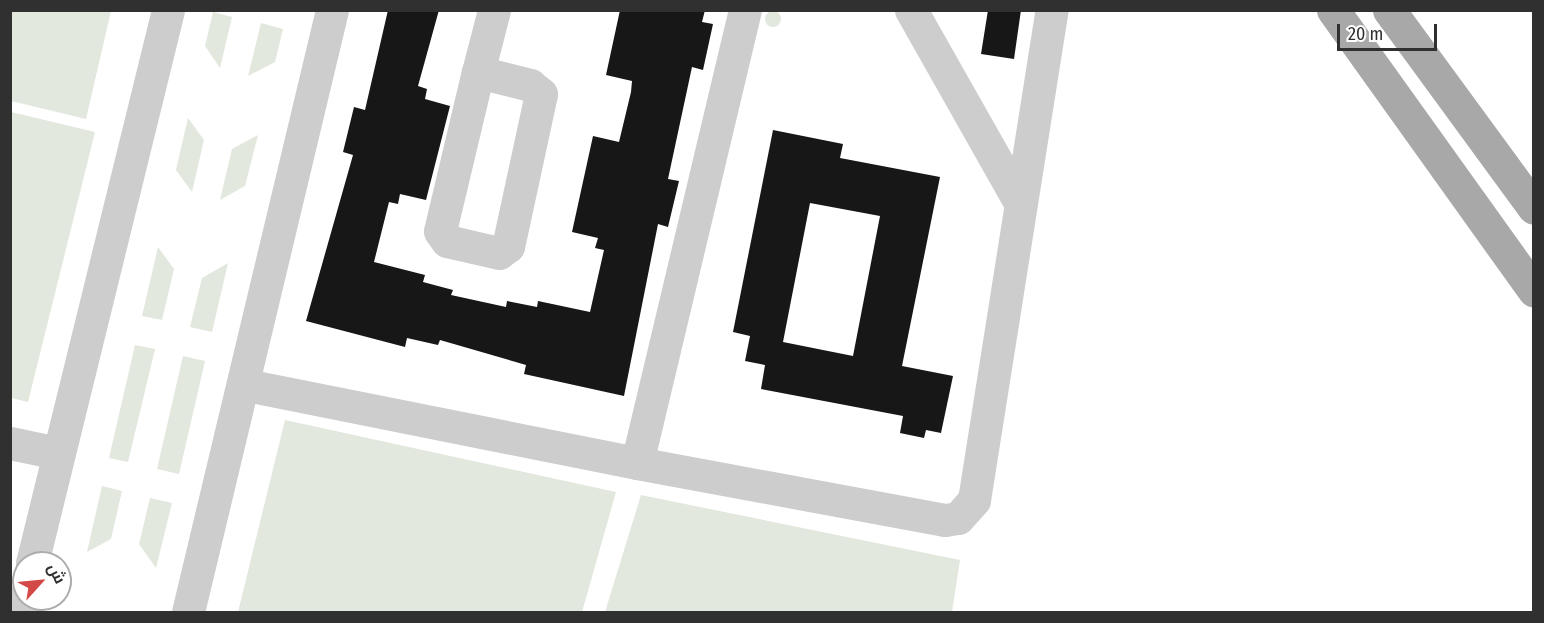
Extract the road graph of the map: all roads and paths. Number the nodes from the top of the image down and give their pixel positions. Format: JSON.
{"nodes":[{"id":1,"x":168,"y":10,"type":"edge"},
{"id":2,"x":332,"y":10,"type":"edge"},
{"id":3,"x":494,"y":10,"type":"edge"},
{"id":4,"x":745,"y":10,"type":"edge"},
{"id":5,"x":910,"y":10,"type":"edge"},
{"id":6,"x":1052,"y":10,"type":"edge"},
{"id":7,"x":1333,"y":10,"type":"edge"},
{"id":8,"x":1389,"y":10,"type":"edge"},
{"id":9,"x":478,"y":72,"type":"junction"},
{"id":10,"x":1019,"y":201,"type":"junction"},
{"id":11,"x":1533,"y":208,"type":"edge"},
{"id":12,"x":1533,"y":291,"type":"edge"},
{"id":13,"x":246,"y":385,"type":"junction"},
{"id":14,"x":10,"y":443,"type":"edge"},
{"id":15,"x":57,"y":453,"type":"junction"},
{"id":16,"x":636,"y":463,"type":"junction"},
{"id":17,"x":35,"y":551,"type":"edge"},
{"id":18,"x":188,"y":612,"type":"edge"}],
"edges":[{"from":1,"to":15,"type":"street"},
{"from":2,"to":13,"type":"street"},
{"from":3,"to":9,"type":"street"},
{"from":4,"to":16,"type":"street"},
{"from":5,"to":10,"type":"street"},
{"from":6,"to":10,"type":"street"},
{"from":7,"to":12,"type":"main road"},
{"from":8,"to":11,"type":"main road"},
{"from":9,"to":9,"type":"street"},
{"from":10,"to":16,"type":"street"},
{"from":13,"to":16,"type":"street"},
{"from":13,"to":18,"type":"street"},
{"from":14,"to":15,"type":"street"},
{"from":15,"to":17,"type":"street"}]}
